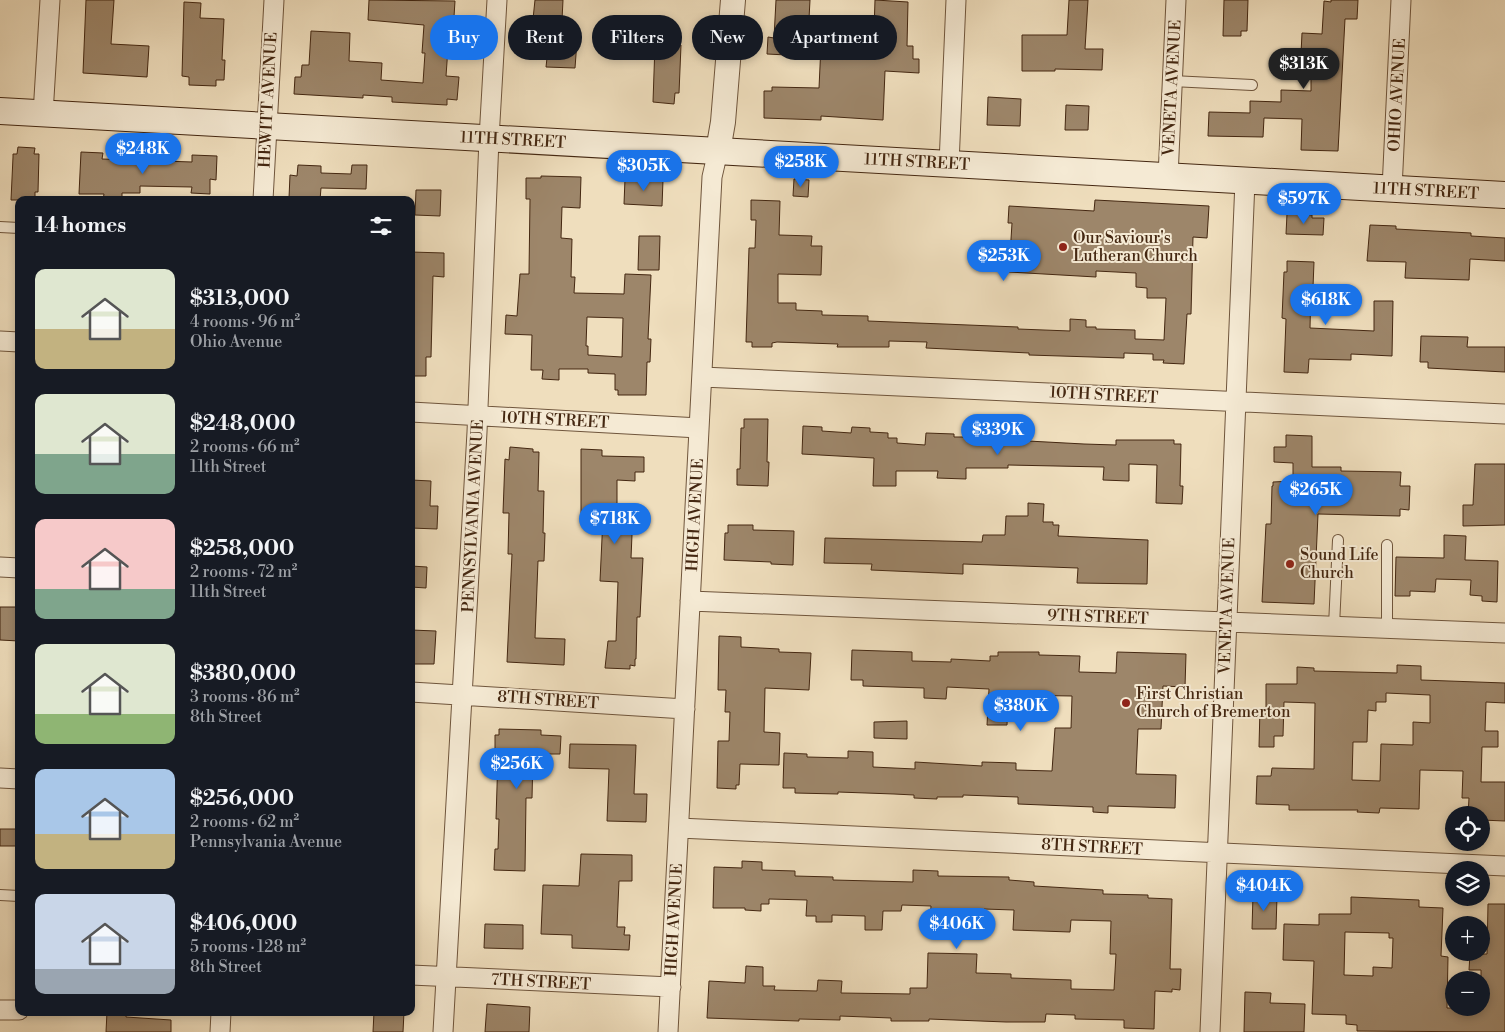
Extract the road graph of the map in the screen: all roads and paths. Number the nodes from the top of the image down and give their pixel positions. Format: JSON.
{"nodes":[{"id":1,"x":50,"y":0,"type":"edge"},
{"id":2,"x":274,"y":0,"type":"edge"},
{"id":3,"x":498,"y":0,"type":"edge"},
{"id":4,"x":733,"y":0,"type":"edge"},
{"id":5,"x":956,"y":0,"type":"edge"},
{"id":6,"x":1176,"y":0,"type":"edge"},
{"id":7,"x":1402,"y":0,"type":"edge"},
{"id":8,"x":1172,"y":81,"type":"junction"},
{"id":9,"x":1252,"y":85,"type":"dead end"},
{"id":10,"x":0,"y":111,"type":"edge"},
{"id":11,"x":43,"y":114,"type":"junction"},
{"id":12,"x":266,"y":126,"type":"junction"},
{"id":13,"x":489,"y":139,"type":"junction"},
{"id":14,"x":718,"y":151,"type":"junction"},
{"id":15,"x":949,"y":164,"type":"junction"},
{"id":16,"x":1168,"y":176,"type":"junction"},
{"id":17,"x":1245,"y":181,"type":"junction"},
{"id":18,"x":1392,"y":189,"type":"junction"},
{"id":19,"x":1505,"y":195,"type":"edge"},
{"id":20,"x":263,"y":196,"type":"edge"},
{"id":21,"x":0,"y":227,"type":"edge"},
{"id":22,"x":15,"y":228,"type":"edge"},
{"id":23,"x":0,"y":342,"type":"edge"},
{"id":24,"x":15,"y":342,"type":"edge"},
{"id":25,"x":702,"y":377,"type":"junction"},
{"id":26,"x":1236,"y":402,"type":"junction"},
{"id":27,"x":415,"y":412,"type":"edge"},
{"id":28,"x":1505,"y":414,"type":"edge"},
{"id":29,"x":478,"y":416,"type":"junction"},
{"id":30,"x":699,"y":428,"type":"junction"},
{"id":31,"x":1338,"y":540,"type":"dead end"},
{"id":32,"x":1387,"y":545,"type":"dead end"},
{"id":33,"x":0,"y":567,"type":"edge"},
{"id":34,"x":15,"y":568,"type":"edge"},
{"id":35,"x":690,"y":600,"type":"junction"},
{"id":36,"x":1227,"y":622,"type":"junction"},
{"id":37,"x":1334,"y":626,"type":"junction"},
{"id":38,"x":1387,"y":628,"type":"junction"},
{"id":39,"x":1505,"y":633,"type":"edge"},
{"id":40,"x":415,"y":692,"type":"edge"},
{"id":41,"x":462,"y":695,"type":"junction"},
{"id":42,"x":685,"y":709,"type":"junction"},
{"id":43,"x":0,"y":778,"type":"edge"},
{"id":44,"x":15,"y":779,"type":"edge"},
{"id":45,"x":679,"y":828,"type":"junction"},
{"id":46,"x":1217,"y":853,"type":"junction"},
{"id":47,"x":1505,"y":866,"type":"edge"},
{"id":48,"x":0,"y":895,"type":"edge"},
{"id":49,"x":15,"y":896,"type":"edge"},
{"id":50,"x":415,"y":975,"type":"edge"},
{"id":51,"x":447,"y":978,"type":"junction"},
{"id":52,"x":671,"y":988,"type":"junction"},
{"id":53,"x":0,"y":1010,"type":"edge"},
{"id":54,"x":15,"y":1010,"type":"edge"},
{"id":55,"x":221,"y":1016,"type":"edge"},
{"id":56,"x":220,"y":1032,"type":"edge"},
{"id":57,"x":443,"y":1032,"type":"edge"},
{"id":58,"x":668,"y":1032,"type":"edge"},
{"id":59,"x":1210,"y":1032,"type":"edge"}],
"edges":[{"from":1,"to":11,"type":"street"},
{"from":2,"to":12,"type":"street","name":"HEWITT AVENUE"},
{"from":3,"to":13,"type":"street","name":"PENNSYLVANIA AVENUE"},
{"from":4,"to":14,"type":"street","name":"HIGH AVENUE"},
{"from":5,"to":15,"type":"street"},
{"from":6,"to":8,"type":"street","name":"VENETA AVENUE"},
{"from":7,"to":18,"type":"street","name":"OHIO AVENUE"},
{"from":8,"to":9,"type":"lane"},
{"from":8,"to":16,"type":"street","name":"VENETA AVENUE"},
{"from":10,"to":11,"type":"main road","name":"11TH STREET"},
{"from":11,"to":12,"type":"main road","name":"11TH STREET"},
{"from":12,"to":13,"type":"main road","name":"11TH STREET"},
{"from":12,"to":20,"type":"street","name":"HEWITT AVENUE"},
{"from":13,"to":14,"type":"main road","name":"11TH STREET"},
{"from":13,"to":29,"type":"street","name":"PENNSYLVANIA AVENUE"},
{"from":14,"to":15,"type":"main road","name":"11TH STREET"},
{"from":14,"to":25,"type":"street","name":"HIGH AVENUE"},
{"from":15,"to":16,"type":"main road","name":"11TH STREET"},
{"from":16,"to":17,"type":"main road","name":"11TH STREET"},
{"from":17,"to":18,"type":"main road","name":"11TH STREET"},
{"from":17,"to":26,"type":"street","name":"VENETA AVENUE"},
{"from":18,"to":19,"type":"main road","name":"11TH STREET"},
{"from":21,"to":22,"type":"lane"},
{"from":23,"to":24,"type":"street"},
{"from":25,"to":26,"type":"street","name":"10TH STREET"},
{"from":25,"to":30,"type":"street","name":"HIGH AVENUE"},
{"from":26,"to":28,"type":"street","name":"10TH STREET"},
{"from":26,"to":36,"type":"street","name":"VENETA AVENUE"},
{"from":27,"to":29,"type":"street","name":"10TH STREET"},
{"from":29,"to":30,"type":"street","name":"10TH STREET"},
{"from":29,"to":41,"type":"street","name":"PENNSYLVANIA AVENUE"},
{"from":30,"to":35,"type":"street","name":"HIGH AVENUE"},
{"from":31,"to":37,"type":"lane"},
{"from":32,"to":38,"type":"lane"},
{"from":33,"to":34,"type":"street"},
{"from":35,"to":36,"type":"street","name":"9TH STREET"},
{"from":35,"to":42,"type":"street","name":"HIGH AVENUE"},
{"from":36,"to":37,"type":"street","name":"9TH STREET"},
{"from":36,"to":46,"type":"street","name":"VENETA AVENUE"},
{"from":37,"to":38,"type":"street","name":"9TH STREET"},
{"from":38,"to":39,"type":"street","name":"9TH STREET"},
{"from":40,"to":41,"type":"street","name":"8TH STREET"},
{"from":41,"to":42,"type":"street","name":"8TH STREET"},
{"from":41,"to":51,"type":"street","name":"PENNSYLVANIA AVENUE"},
{"from":42,"to":45,"type":"street","name":"HIGH AVENUE"},
{"from":43,"to":44,"type":"street"},
{"from":45,"to":46,"type":"street","name":"8TH STREET"},
{"from":45,"to":52,"type":"street","name":"HIGH AVENUE"},
{"from":46,"to":47,"type":"street","name":"8TH STREET"},
{"from":46,"to":59,"type":"street","name":"VENETA AVENUE"},
{"from":48,"to":49,"type":"lane"},
{"from":50,"to":51,"type":"street","name":"7TH STREET"},
{"from":51,"to":52,"type":"street","name":"7TH STREET"},
{"from":51,"to":57,"type":"street","name":"PENNSYLVANIA AVENUE"},
{"from":52,"to":58,"type":"street","name":"HIGH AVENUE"},
{"from":53,"to":54,"type":"street"},
{"from":55,"to":56,"type":"street"}]}
